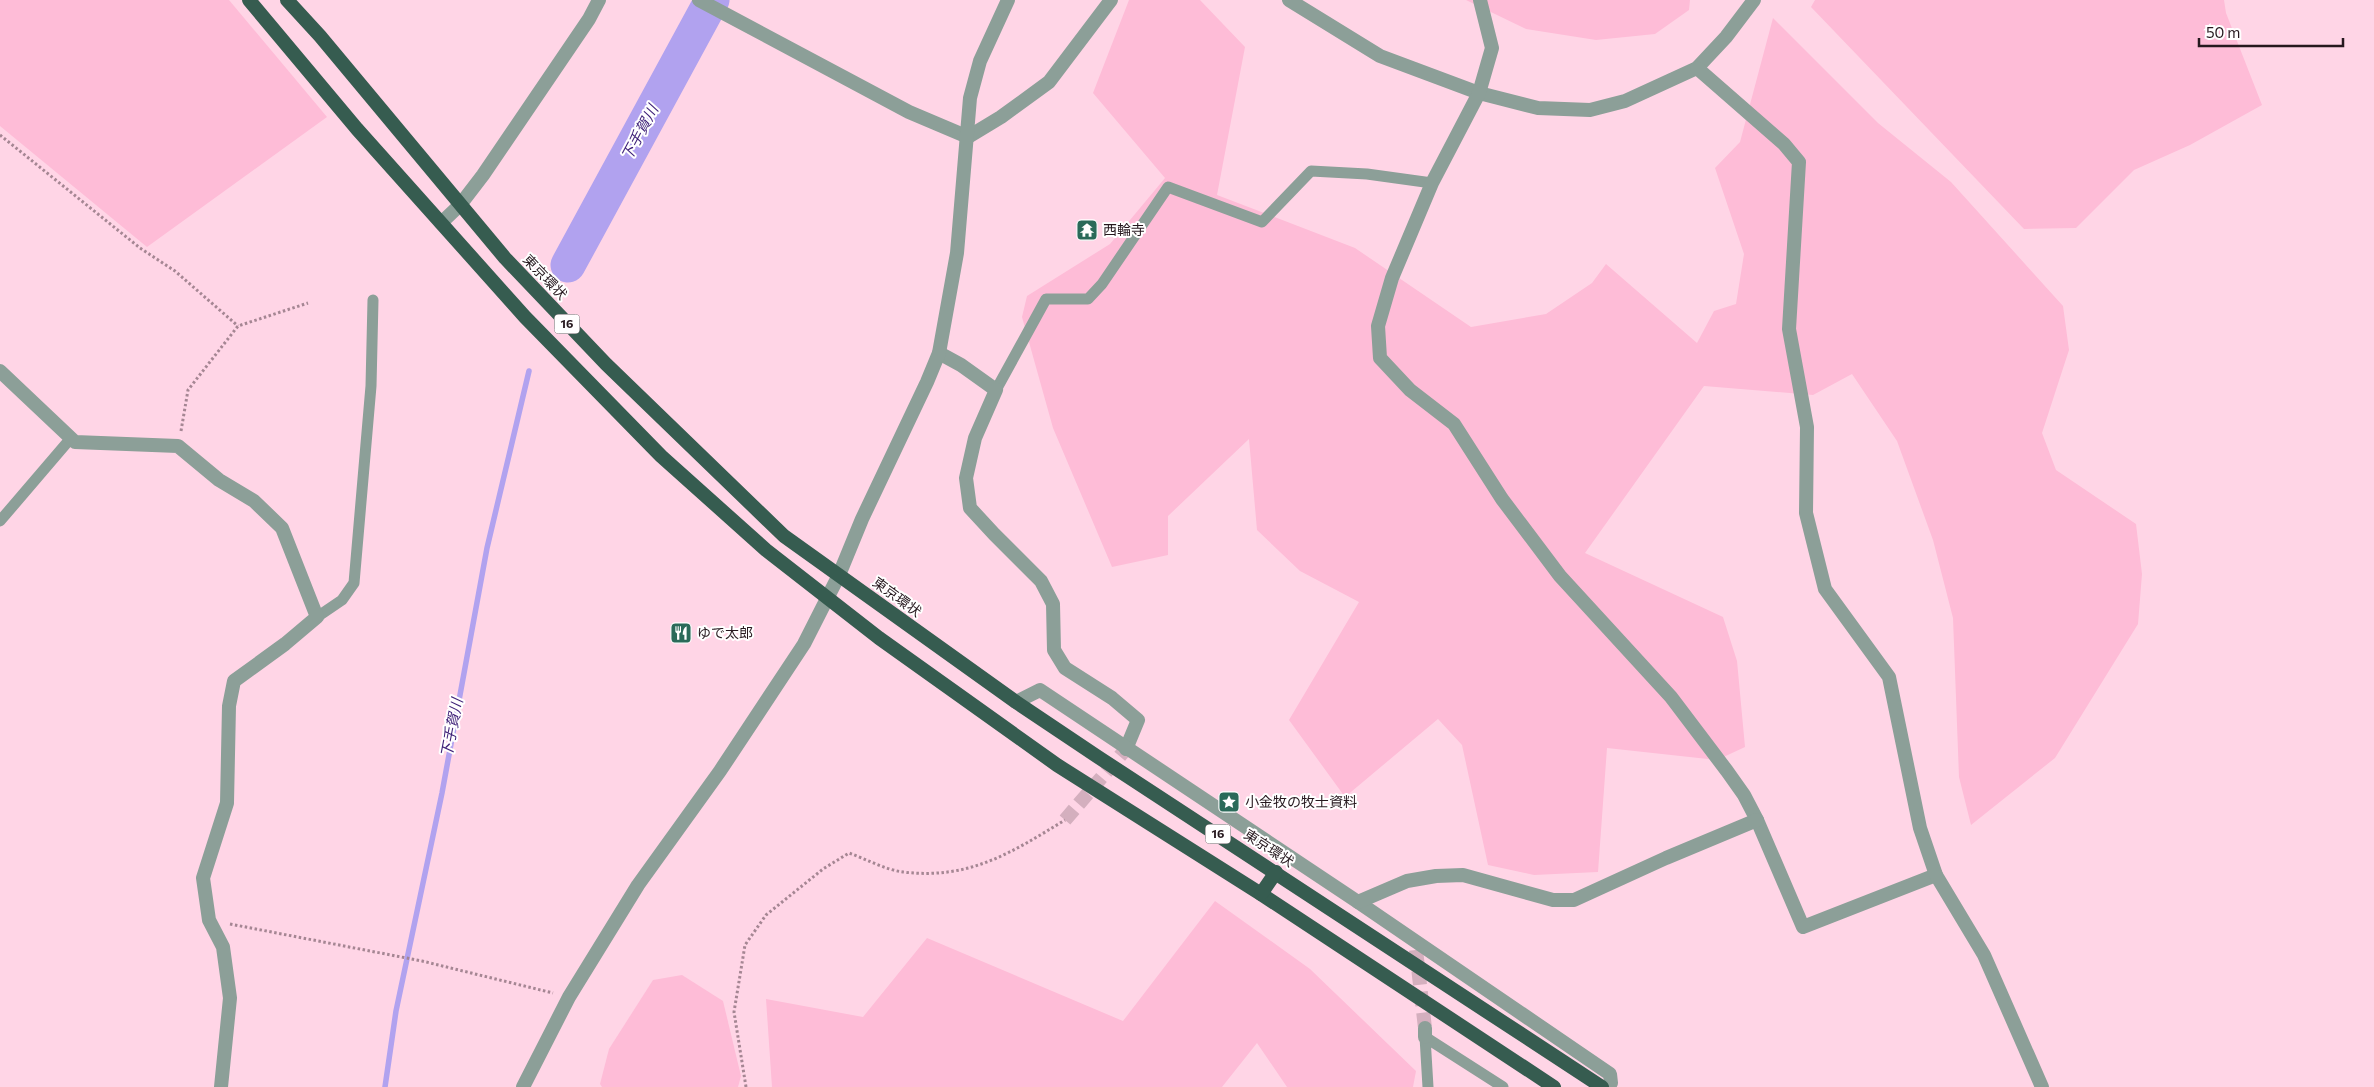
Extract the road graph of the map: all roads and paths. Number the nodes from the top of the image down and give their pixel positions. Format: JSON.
{"nodes":[{"id":1,"x":249,"y":0,"type":"edge"},
{"id":2,"x":287,"y":0,"type":"edge"},
{"id":3,"x":599,"y":0,"type":"edge"},
{"id":4,"x":699,"y":0,"type":"edge"},
{"id":5,"x":1008,"y":0,"type":"edge"},
{"id":6,"x":1111,"y":0,"type":"edge"},
{"id":7,"x":1289,"y":0,"type":"edge"},
{"id":8,"x":1480,"y":0,"type":"edge"},
{"id":9,"x":1754,"y":0,"type":"edge"},
{"id":10,"x":1697,"y":68,"type":"junction"},
{"id":11,"x":1479,"y":93,"type":"junction"},
{"id":12,"x":0,"y":135,"type":"edge"},
{"id":13,"x":968,"y":137,"type":"junction"},
{"id":14,"x":1432,"y":183,"type":"junction"},
{"id":15,"x":460,"y":205,"type":"junction"},
{"id":16,"x":441,"y":223,"type":"junction"},
{"id":17,"x":373,"y":300,"type":"dead end"},
{"id":18,"x":308,"y":303,"type":"dead end"},
{"id":19,"x":238,"y":326,"type":"junction"},
{"id":20,"x":939,"y":353,"type":"junction"},
{"id":21,"x":0,"y":371,"type":"edge"},
{"id":22,"x":996,"y":390,"type":"junction"},
{"id":23,"x":71,"y":438,"type":"junction"},
{"id":24,"x":178,"y":446,"type":"junction"},
{"id":25,"x":0,"y":521,"type":"edge"},
{"id":26,"x":839,"y":575,"type":"junction"},
{"id":27,"x":827,"y":596,"type":"junction"},
{"id":28,"x":317,"y":617,"type":"junction"},
{"id":29,"x":1016,"y":702,"type":"junction"},
{"id":30,"x":1126,"y":749,"type":"junction"},
{"id":31,"x":1064,"y":820,"type":"tunnel mouth"},
{"id":32,"x":1757,"y":820,"type":"junction"},
{"id":33,"x":1276,"y":872,"type":"junction"},
{"id":34,"x":1936,"y":874,"type":"junction"},
{"id":35,"x":1261,"y":894,"type":"junction"},
{"id":36,"x":1358,"y":902,"type":"junction"},
{"id":37,"x":209,"y":920,"type":"junction"},
{"id":38,"x":569,"y":997,"type":"junction"},
{"id":39,"x":221,"y":1087,"type":"edge"},
{"id":40,"x":523,"y":1087,"type":"edge"},
{"id":41,"x":746,"y":1087,"type":"edge"},
{"id":42,"x":1428,"y":1087,"type":"edge"},
{"id":43,"x":1503,"y":1087,"type":"edge"},
{"id":44,"x":1554,"y":1087,"type":"edge"},
{"id":45,"x":1602,"y":1087,"type":"edge"},
{"id":46,"x":1608,"y":1087,"type":"edge"},
{"id":47,"x":2042,"y":1087,"type":"edge"}],
"edges":[{"from":1,"to":16,"type":"highway","number":"16"},
{"from":2,"to":15,"type":"highway","name":"東京環状","number":"16"},
{"from":3,"to":15,"type":"street"},
{"from":4,"to":13,"type":"street"},
{"from":5,"to":13,"type":"street"},
{"from":6,"to":13,"type":"street"},
{"from":7,"to":11,"type":"street"},
{"from":8,"to":11,"type":"street"},
{"from":9,"to":10,"type":"street"},
{"from":10,"to":11,"type":"street"},
{"from":10,"to":34,"type":"street"},
{"from":11,"to":14,"type":"street"},
{"from":12,"to":19,"type":"path"},
{"from":13,"to":20,"type":"street"},
{"from":14,"to":22,"type":"lane"},
{"from":14,"to":32,"type":"street"},
{"from":15,"to":16,"type":"street"},
{"from":15,"to":26,"type":"highway","name":"東京環状","number":"16"},
{"from":16,"to":27,"type":"highway","number":"16"},
{"from":17,"to":28,"type":"lane"},
{"from":18,"to":19,"type":"path"},
{"from":19,"to":24,"type":"path"},
{"from":20,"to":22,"type":"street"},
{"from":20,"to":26,"type":"street"},
{"from":21,"to":23,"type":"street"},
{"from":22,"to":30,"type":"street"},
{"from":23,"to":24,"type":"street"},
{"from":23,"to":25,"type":"lane"},
{"from":24,"to":28,"type":"street"},
{"from":26,"to":27,"type":"street"},
{"from":26,"to":29,"type":"highway","name":"東京環状","number":"16"},
{"from":27,"to":35,"type":"highway","number":"16"},
{"from":27,"to":38,"type":"street"},
{"from":28,"to":37,"type":"street"},
{"from":29,"to":30,"type":"street"},
{"from":29,"to":33,"type":"highway","name":"東京環状","number":"16"},
{"from":30,"to":36,"type":"street"},
{"from":31,"to":41,"type":"path"},
{"from":32,"to":34,"type":"street"},
{"from":32,"to":36,"type":"street"},
{"from":33,"to":35,"type":"highway"},
{"from":33,"to":45,"type":"highway","name":"東京環状","number":"16"},
{"from":34,"to":47,"type":"street"},
{"from":35,"to":44,"type":"highway","number":"16"},
{"from":36,"to":46,"type":"street"},
{"from":37,"to":38,"type":"path"},
{"from":37,"to":39,"type":"street"},
{"from":38,"to":40,"type":"street"},
{"from":42,"to":43,"type":"lane"}]}
